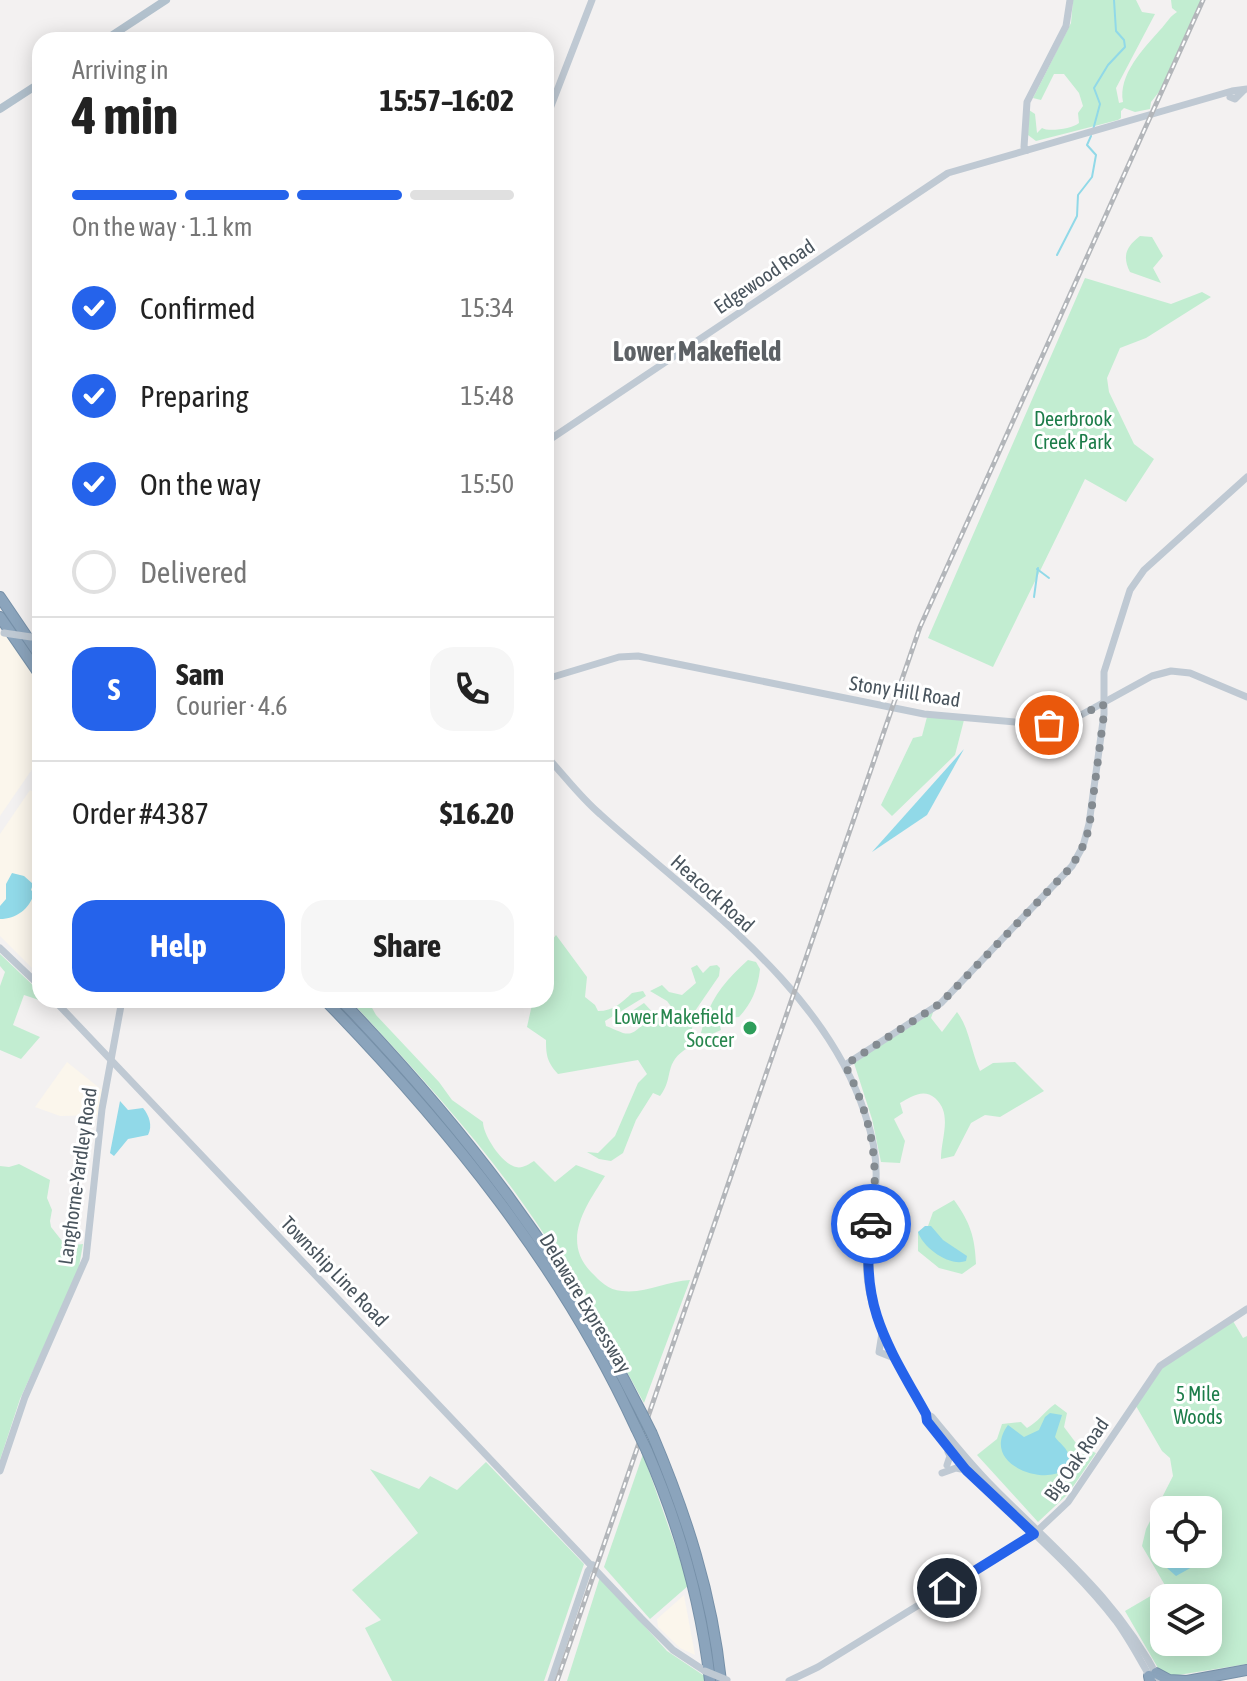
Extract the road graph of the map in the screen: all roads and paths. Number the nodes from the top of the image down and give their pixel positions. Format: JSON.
{"nodes":[{"id":1,"x":166,"y":0,"type":"edge"},
{"id":2,"x":592,"y":0,"type":"edge"},
{"id":3,"x":1070,"y":0,"type":"edge"},
{"id":4,"x":117,"y":32,"type":"edge"},
{"id":5,"x":32,"y":88,"type":"edge"},
{"id":6,"x":1246,"y":89,"type":"edge"},
{"id":7,"x":554,"y":98,"type":"edge"},
{"id":8,"x":0,"y":109,"type":"edge"},
{"id":9,"x":1028,"y":146,"type":"junction"},
{"id":10,"x":554,"y":437,"type":"edge"},
{"id":11,"x":1247,"y":477,"type":"edge"},
{"id":12,"x":2,"y":599,"type":"edge"},
{"id":13,"x":0,"y":617,"type":"edge"},
{"id":14,"x":2,"y":632,"type":"edge"},
{"id":15,"x":32,"y":637,"type":"edge"},
{"id":16,"x":32,"y":644,"type":"edge"},
{"id":17,"x":32,"y":663,"type":"edge"},
{"id":18,"x":554,"y":677,"type":"edge"},
{"id":19,"x":1247,"y":697,"type":"edge"},
{"id":20,"x":1103,"y":704,"type":"junction"},
{"id":21,"x":554,"y":765,"type":"edge"},
{"id":22,"x":0,"y":948,"type":"edge"},
{"id":23,"x":32,"y":978,"type":"edge"},
{"id":24,"x":61,"y":1008,"type":"edge"},
{"id":25,"x":120,"y":1008,"type":"edge"},
{"id":26,"x":333,"y":1008,"type":"edge"},
{"id":27,"x":348,"y":1008,"type":"edge"},
{"id":28,"x":116,"y":1031,"type":"junction"},
{"id":29,"x":94,"y":1043,"type":"junction"},
{"id":30,"x":111,"y":1062,"type":"junction"},
{"id":31,"x":845,"y":1065,"type":"junction"},
{"id":32,"x":125,"y":1077,"type":"junction"},
{"id":33,"x":105,"y":1090,"type":"junction"},
{"id":34,"x":1247,"y":1309,"type":"edge"},
{"id":35,"x":926,"y":1414,"type":"junction"},
{"id":36,"x":946,"y":1446,"type":"junction"},
{"id":37,"x":960,"y":1451,"type":"junction"},
{"id":38,"x":970,"y":1451,"type":"dead end"},
{"id":39,"x":947,"y":1465,"type":"dead end"},
{"id":40,"x":966,"y":1470,"type":"junction"},
{"id":41,"x":0,"y":1471,"type":"edge"},
{"id":42,"x":942,"y":1473,"type":"dead end"},
{"id":43,"x":1037,"y":1532,"type":"junction"},
{"id":44,"x":593,"y":1565,"type":"junction"},
{"id":45,"x":1247,"y":1670,"type":"edge"},
{"id":46,"x":708,"y":1676,"type":"edge"},
{"id":47,"x":1153,"y":1678,"type":"edge"},
{"id":48,"x":551,"y":1681,"type":"edge"},
{"id":49,"x":727,"y":1681,"type":"edge"},
{"id":50,"x":789,"y":1681,"type":"edge"},
{"id":51,"x":1187,"y":1681,"type":"edge"}],
"edges":[{"from":1,"to":4,"type":"main road"},
{"from":2,"to":7,"type":"street"},
{"from":3,"to":9,"type":"street"},
{"from":5,"to":8,"type":"main road"},
{"from":6,"to":9,"type":"street"},
{"from":9,"to":10,"type":"street","name":"Edgewood Road"},
{"from":11,"to":20,"type":"street"},
{"from":12,"to":16,"type":"highway"},
{"from":13,"to":17,"type":"highway"},
{"from":14,"to":15,"type":"street","bridge":true},
{"from":18,"to":20,"type":"street","name":"Stony Hill Road"},
{"from":19,"to":20,"type":"street","name":"Stony Hill Road"},
{"from":20,"to":31,"type":"street"},
{"from":21,"to":31,"type":"street","name":"Heacock Road"},
{"from":22,"to":23,"type":"street"},
{"from":24,"to":29,"type":"street","name":"Township Line Road"},
{"from":25,"to":28,"type":"street","name":"Langhorne-Yardley Road"},
{"from":26,"to":46,"type":"highway","name":"Delaware Expressway","bridge":true},
{"from":27,"to":49,"type":"highway","name":"Delaware Expressway","bridge":true},
{"from":28,"to":29,"type":"street"},
{"from":28,"to":30,"type":"street","name":"Langhorne-Yardley Road"},
{"from":29,"to":30,"type":"street","name":"Township Line Road"},
{"from":30,"to":32,"type":"street","name":"Township Line Road"},
{"from":30,"to":33,"type":"street","name":"Langhorne-Yardley Road"},
{"from":31,"to":35,"type":"street","name":"Heacock Road"},
{"from":32,"to":33,"type":"street"},
{"from":32,"to":44,"type":"street","name":"Township Line Road"},
{"from":33,"to":41,"type":"street","name":"Langhorne-Yardley Road"},
{"from":34,"to":43,"type":"street","name":"Big Oak Road"},
{"from":35,"to":36,"type":"street"},
{"from":35,"to":37,"type":"street"},
{"from":36,"to":39,"type":"street"},
{"from":36,"to":40,"type":"street"},
{"from":37,"to":38,"type":"street"},
{"from":37,"to":43,"type":"street"},
{"from":40,"to":42,"type":"street"},
{"from":40,"to":43,"type":"street"},
{"from":43,"to":47,"type":"street"},
{"from":43,"to":50,"type":"street","name":"Big Oak Road"},
{"from":44,"to":46,"type":"street","name":"Township Line Road"},
{"from":44,"to":48,"type":"street"},
{"from":45,"to":51,"type":"highway"},
{"from":46,"to":49,"type":"street","bridge":true},
{"from":47,"to":51,"type":"highway"}]}
